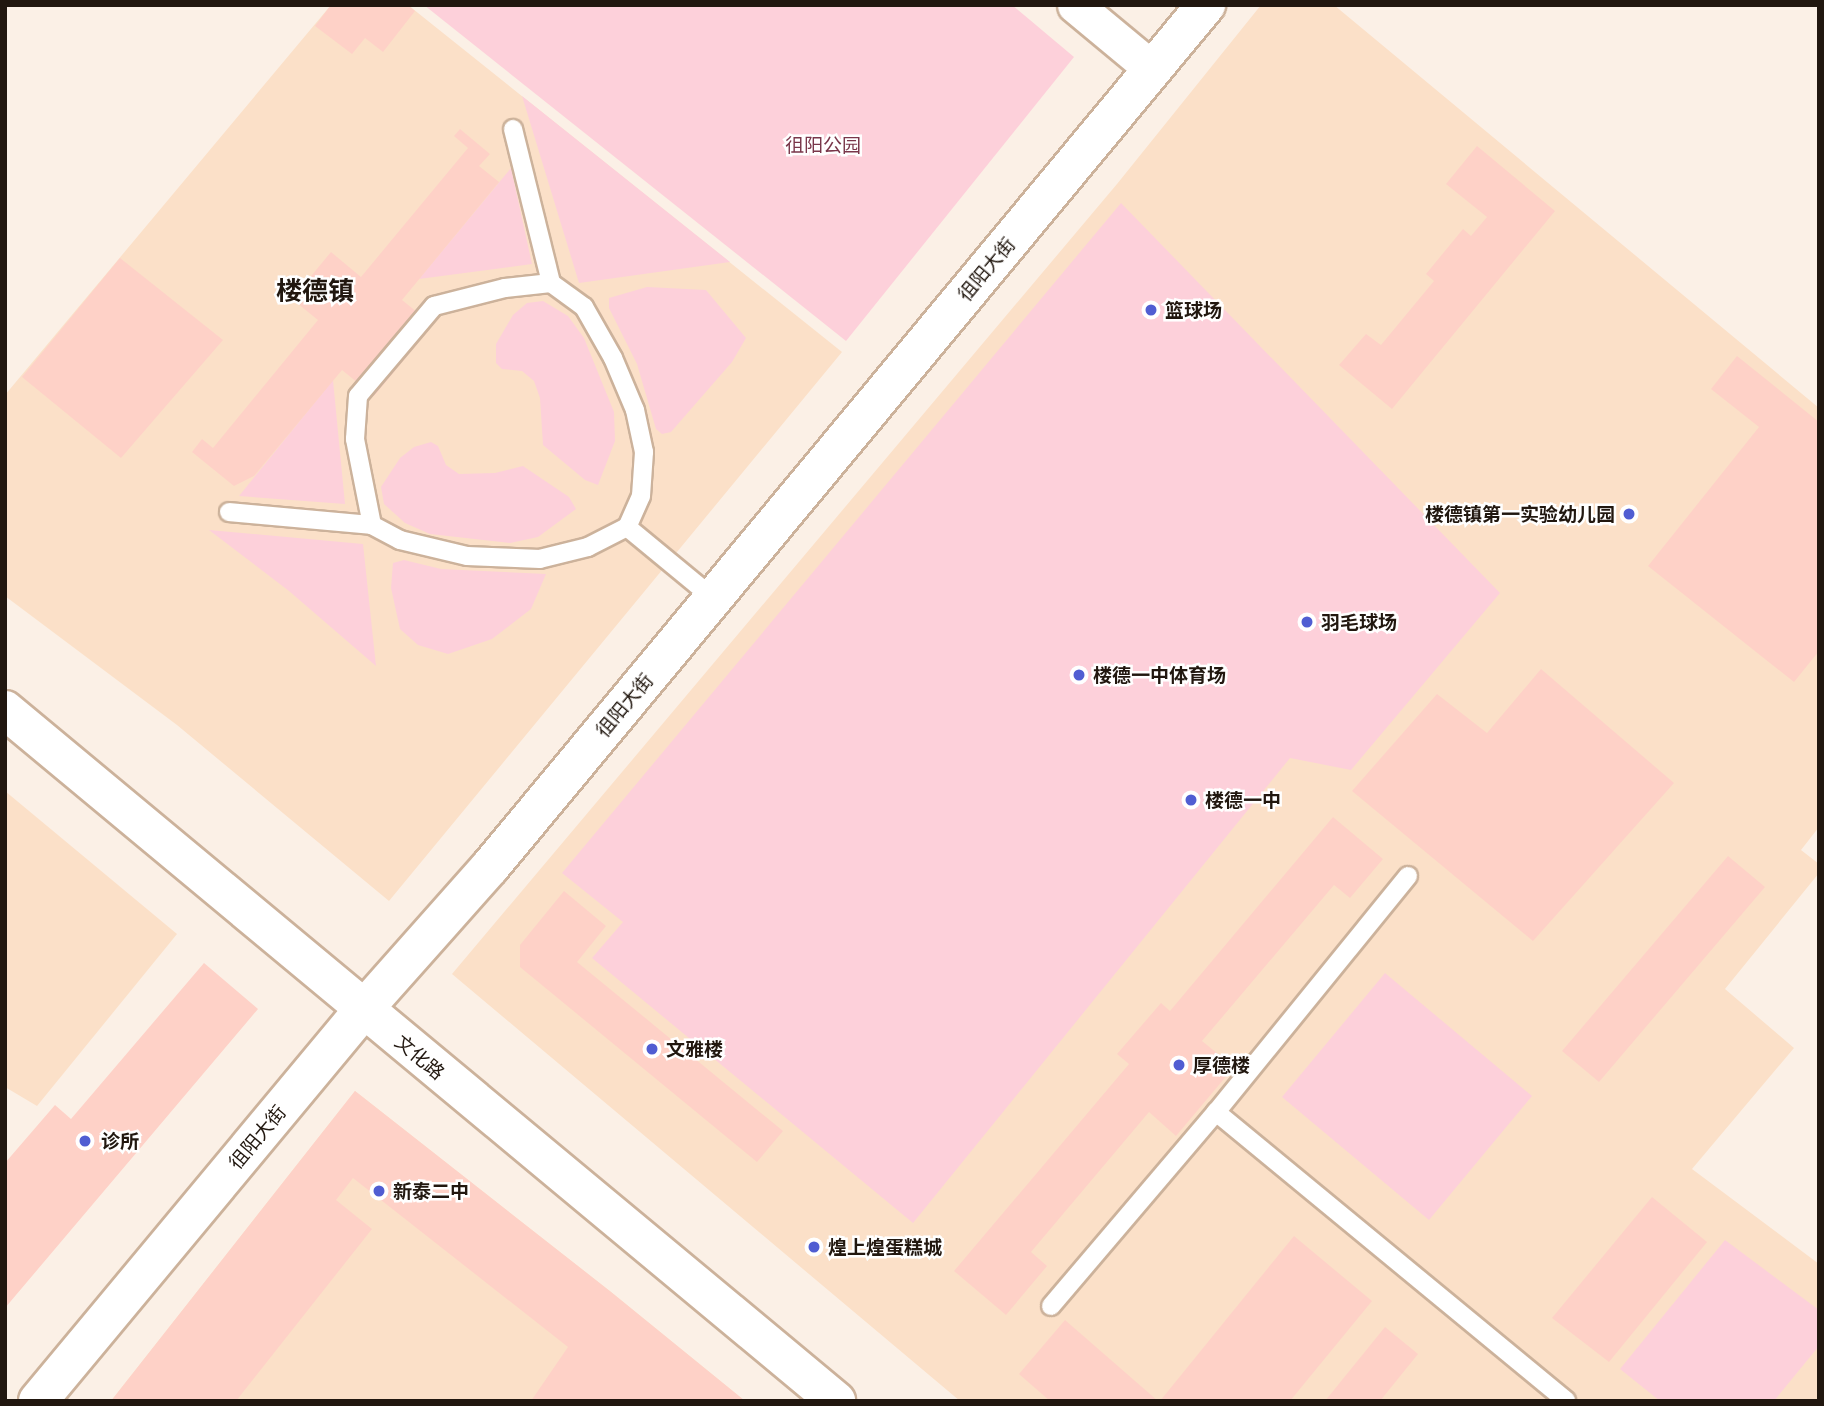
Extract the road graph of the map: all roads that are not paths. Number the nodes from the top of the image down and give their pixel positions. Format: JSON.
{"nodes":[{"id":1,"x":1075,"y":5,"type":"edge"},
{"id":2,"x":1206,"y":5,"type":"edge"},
{"id":3,"x":1152,"y":69,"type":"junction"},
{"id":4,"x":513,"y":129,"type":"dead end"},
{"id":5,"x":551,"y":283,"type":"junction"},
{"id":6,"x":229,"y":512,"type":"dead end"},
{"id":7,"x":372,"y":525,"type":"junction"},
{"id":8,"x":627,"y":527,"type":"junction"},
{"id":9,"x":713,"y":598,"type":"junction"},
{"id":10,"x":5,"y":710,"type":"edge"},
{"id":11,"x":1408,"y":876,"type":"dead end"},
{"id":12,"x":363,"y":1010,"type":"junction"},
{"id":13,"x":1216,"y":1112,"type":"junction"},
{"id":14,"x":1051,"y":1306,"type":"dead end"},
{"id":15,"x":38,"y":1401,"type":"edge"},
{"id":16,"x":836,"y":1401,"type":"edge"},
{"id":17,"x":1566,"y":1401,"type":"edge"}],
"edges":[{"from":1,"to":3,"type":"street"},
{"from":2,"to":3,"type":"street","name":"徂阳大街"},
{"from":3,"to":9,"type":"street","name":"徂阳大街"},
{"from":4,"to":5,"type":"lane"},
{"from":5,"to":7,"type":"lane"},
{"from":5,"to":8,"type":"lane"},
{"from":6,"to":7,"type":"lane"},
{"from":7,"to":8,"type":"lane"},
{"from":8,"to":9,"type":"lane"},
{"from":9,"to":12,"type":"street","name":"徂阳大街"},
{"from":10,"to":12,"type":"street","name":"文化路"},
{"from":11,"to":13,"type":"lane"},
{"from":12,"to":15,"type":"street","name":"徂阳大街"},
{"from":12,"to":16,"type":"street","name":"文化路"},
{"from":13,"to":14,"type":"lane"},
{"from":13,"to":17,"type":"lane"}]}
